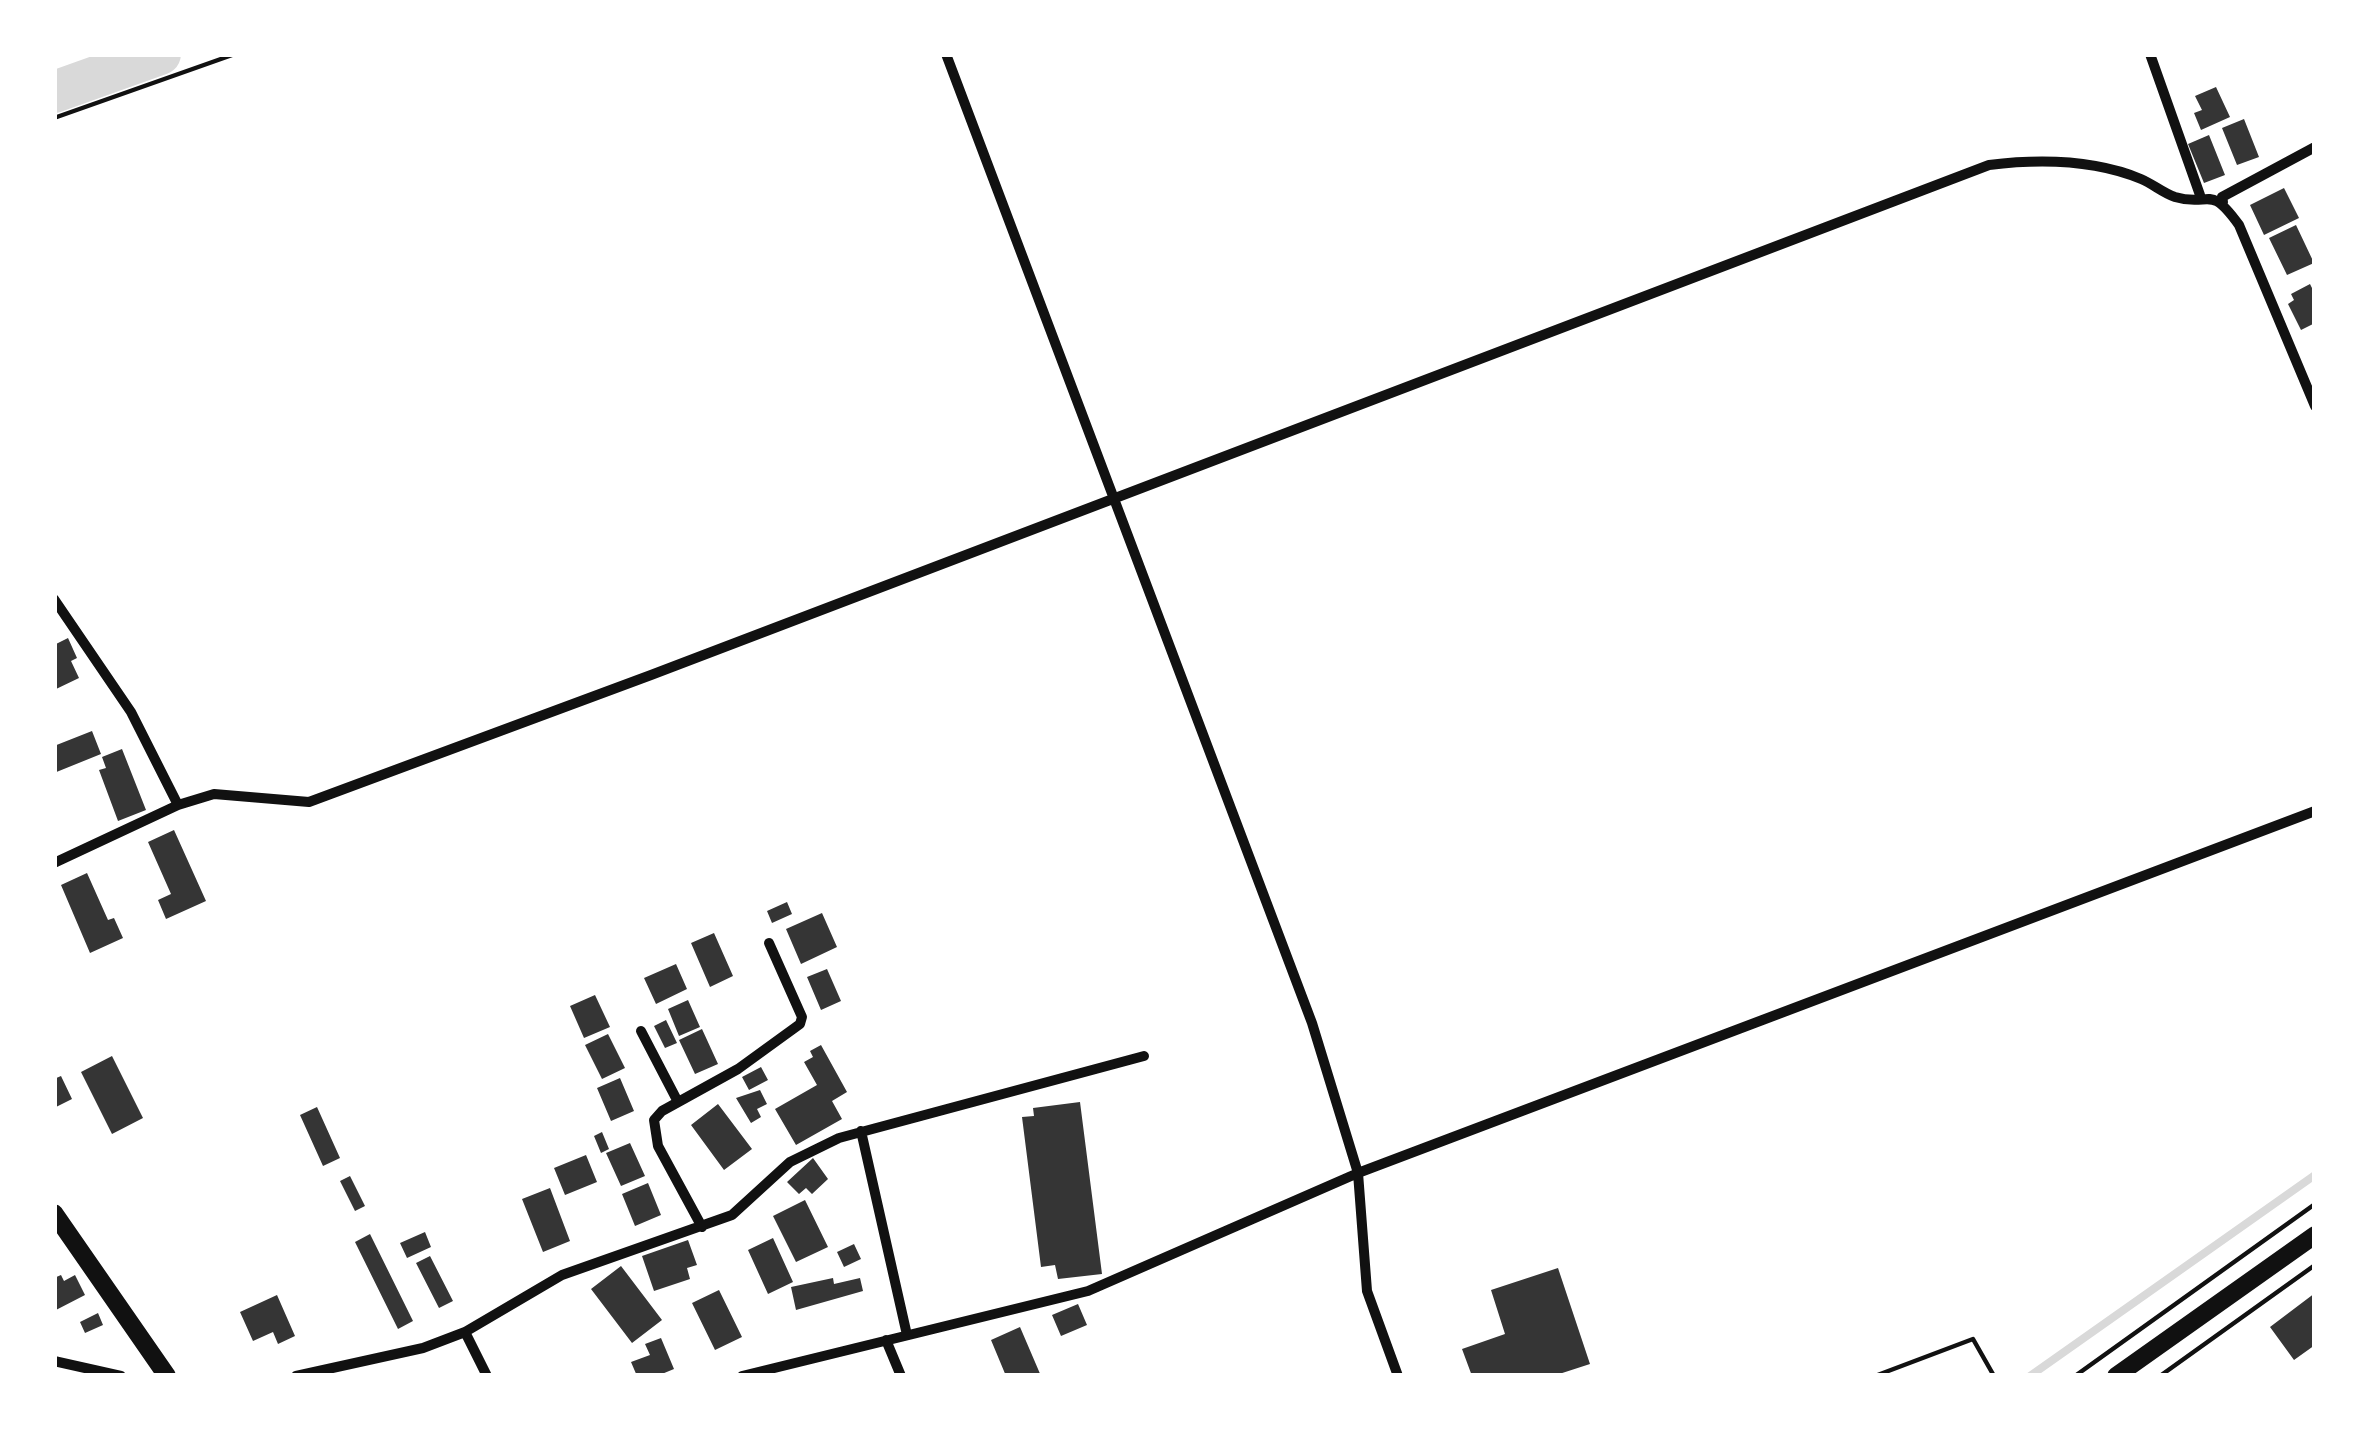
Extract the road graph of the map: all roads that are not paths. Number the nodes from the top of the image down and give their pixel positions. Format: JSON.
{"nodes":[{"id":1,"x":946,"y":54,"type":"edge"},
{"id":2,"x":2150,"y":54,"type":"edge"},
{"id":3,"x":2315,"y":147,"type":"edge"},
{"id":4,"x":2200,"y":195,"type":"junction"},
{"id":5,"x":2223,"y":202,"type":"junction"},
{"id":6,"x":2315,"y":406,"type":"edge"},
{"id":7,"x":1114,"y":500,"type":"junction"},
{"id":8,"x":54,"y":599,"type":"edge"},
{"id":9,"x":178,"y":805,"type":"junction"},
{"id":10,"x":2315,"y":811,"type":"edge"},
{"id":11,"x":54,"y":863,"type":"edge"},
{"id":12,"x":769,"y":943,"type":"dead end"},
{"id":13,"x":641,"y":1030,"type":"dead end"},
{"id":14,"x":1144,"y":1056,"type":"dead end"},
{"id":15,"x":678,"y":1102,"type":"junction"},
{"id":16,"x":861,"y":1131,"type":"junction"},
{"id":17,"x":1358,"y":1173,"type":"junction"},
{"id":18,"x":54,"y":1213,"type":"edge"},
{"id":19,"x":702,"y":1227,"type":"junction"},
{"id":20,"x":2315,"y":1235,"type":"edge"},
{"id":21,"x":465,"y":1332,"type":"junction"},
{"id":22,"x":907,"y":1336,"type":"junction"},
{"id":23,"x":886,"y":1340,"type":"junction"},
{"id":24,"x":54,"y":1361,"type":"edge"},
{"id":25,"x":160,"y":1375,"type":"edge"},
{"id":26,"x":121,"y":1376,"type":"edge"},
{"id":27,"x":296,"y":1376,"type":"edge"},
{"id":28,"x":487,"y":1376,"type":"edge"},
{"id":29,"x":742,"y":1376,"type":"edge"},
{"id":30,"x":901,"y":1376,"type":"edge"},
{"id":31,"x":1399,"y":1376,"type":"edge"},
{"id":32,"x":2116,"y":1376,"type":"edge"}],
"edges":[{"from":1,"to":7,"type":"street"},
{"from":2,"to":4,"type":"street"},
{"from":3,"to":5,"type":"street"},
{"from":4,"to":5,"type":"street"},
{"from":4,"to":7,"type":"street"},
{"from":5,"to":6,"type":"street"},
{"from":7,"to":9,"type":"street"},
{"from":7,"to":17,"type":"street"},
{"from":8,"to":9,"type":"street"},
{"from":9,"to":11,"type":"street"},
{"from":10,"to":17,"type":"street"},
{"from":12,"to":15,"type":"street"},
{"from":13,"to":15,"type":"street"},
{"from":14,"to":16,"type":"street"},
{"from":15,"to":19,"type":"street"},
{"from":16,"to":19,"type":"street"},
{"from":16,"to":22,"type":"street"},
{"from":17,"to":22,"type":"street"},
{"from":17,"to":31,"type":"street"},
{"from":18,"to":25,"type":"highway"},
{"from":19,"to":21,"type":"street"},
{"from":20,"to":32,"type":"highway"},
{"from":21,"to":27,"type":"street"},
{"from":21,"to":28,"type":"street"},
{"from":22,"to":23,"type":"street"},
{"from":23,"to":29,"type":"street"},
{"from":23,"to":30,"type":"street"},
{"from":24,"to":26,"type":"street"}]}
